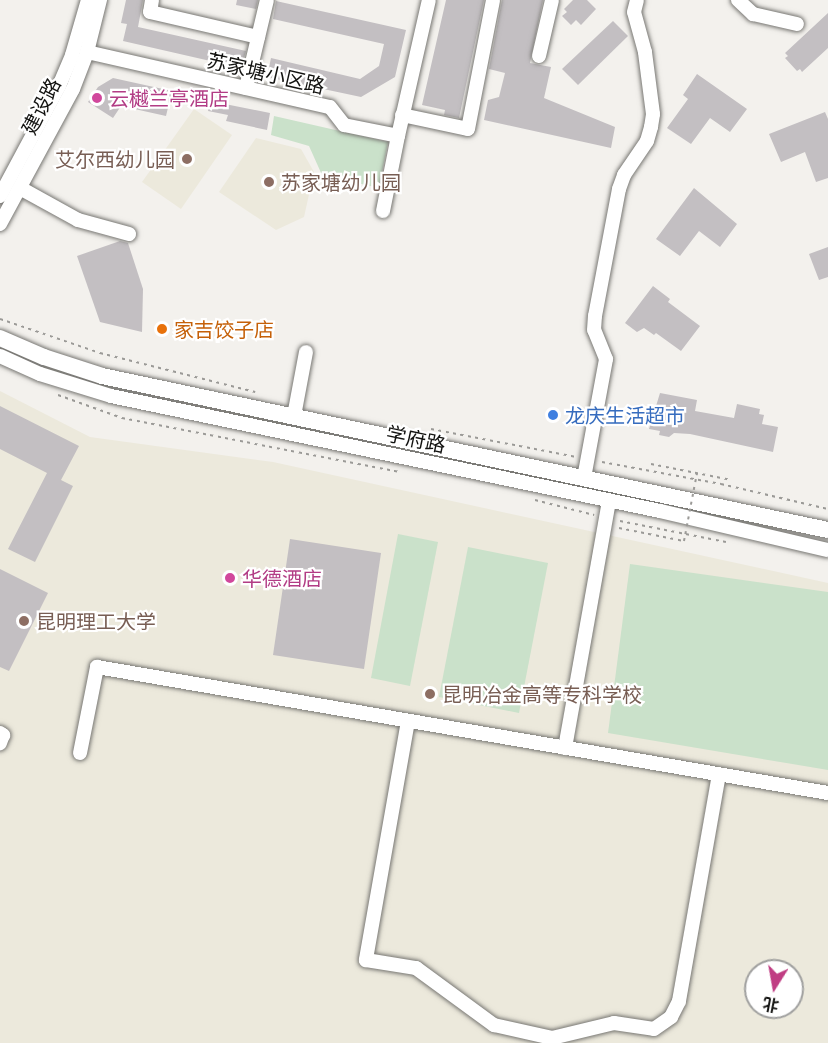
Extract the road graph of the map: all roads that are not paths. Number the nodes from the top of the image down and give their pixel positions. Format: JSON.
{"nodes":[{"id":1,"x":88,"y":0,"type":"edge"},
{"id":2,"x":100,"y":0,"type":"edge"},
{"id":3,"x":152,"y":0,"type":"edge"},
{"id":4,"x":267,"y":0,"type":"edge"},
{"id":5,"x":429,"y":0,"type":"edge"},
{"id":6,"x":493,"y":0,"type":"edge"},
{"id":7,"x":552,"y":0,"type":"edge"},
{"id":8,"x":637,"y":0,"type":"edge"},
{"id":9,"x":738,"y":0,"type":"edge"},
{"id":10,"x":796,"y":24,"type":"dead end"},
{"id":11,"x":258,"y":37,"type":"junction"},
{"id":12,"x":87,"y":52,"type":"junction"},
{"id":13,"x":539,"y":56,"type":"dead end"},
{"id":14,"x":486,"y":69,"type":"dead end"},
{"id":15,"x":478,"y":85,"type":"junction"},
{"id":16,"x":246,"y":88,"type":"junction"},
{"id":17,"x":402,"y":115,"type":"junction"},
{"id":18,"x":398,"y":136,"type":"junction"},
{"id":19,"x":20,"y":188,"type":"junction"},
{"id":20,"x":0,"y":196,"type":"edge"},
{"id":21,"x":383,"y":211,"type":"dead end"},
{"id":22,"x":0,"y":224,"type":"edge"},
{"id":23,"x":129,"y":234,"type":"dead end"},
{"id":24,"x":0,"y":338,"type":"edge"},
{"id":25,"x":306,"y":352,"type":"dead end"},
{"id":26,"x":0,"y":356,"type":"edge"},
{"id":27,"x":294,"y":416,"type":"junction"},
{"id":28,"x":584,"y":478,"type":"junction"},
{"id":29,"x":609,"y":501,"type":"junction"},
{"id":30,"x":828,"y":530,"type":"edge"},
{"id":31,"x":828,"y":550,"type":"edge"},
{"id":32,"x":408,"y":721,"type":"junction"},
{"id":33,"x":0,"y":734,"type":"edge"},
{"id":34,"x":0,"y":743,"type":"edge"},
{"id":35,"x":565,"y":748,"type":"junction"},
{"id":36,"x":80,"y":753,"type":"dead end"},
{"id":37,"x":719,"y":774,"type":"junction"},
{"id":38,"x":828,"y":793,"type":"edge"}],
"edges":[{"from":1,"to":20,"type":"street","name":"建设路"},
{"from":2,"to":12,"type":"street","name":"建设路"},
{"from":3,"to":11,"type":"street"},
{"from":4,"to":11,"type":"street"},
{"from":5,"to":17,"type":"street"},
{"from":6,"to":15,"type":"street"},
{"from":7,"to":13,"type":"street"},
{"from":8,"to":28,"type":"street"},
{"from":9,"to":10,"type":"street"},
{"from":11,"to":16,"type":"street"},
{"from":12,"to":16,"type":"street","name":"苏家塘小区路"},
{"from":12,"to":19,"type":"street","name":"建设路"},
{"from":14,"to":15,"type":"street"},
{"from":15,"to":17,"type":"street"},
{"from":16,"to":18,"type":"street","name":"苏家塘小区路"},
{"from":17,"to":18,"type":"street"},
{"from":18,"to":21,"type":"street"},
{"from":19,"to":22,"type":"street","name":"建设路"},
{"from":19,"to":23,"type":"street"},
{"from":24,"to":27,"type":"main road","name":"学府路"},
{"from":25,"to":27,"type":"street"},
{"from":26,"to":29,"type":"street","name":"学府路"},
{"from":27,"to":28,"type":"main road","name":"学府路"},
{"from":28,"to":30,"type":"main road","name":"学府路"},
{"from":29,"to":31,"type":"street","name":"学府路"},
{"from":29,"to":35,"type":"street"},
{"from":32,"to":35,"type":"street"},
{"from":32,"to":36,"type":"street"},
{"from":32,"to":37,"type":"street"},
{"from":33,"to":34,"type":"street"},
{"from":35,"to":37,"type":"street"},
{"from":37,"to":38,"type":"street"}]}
